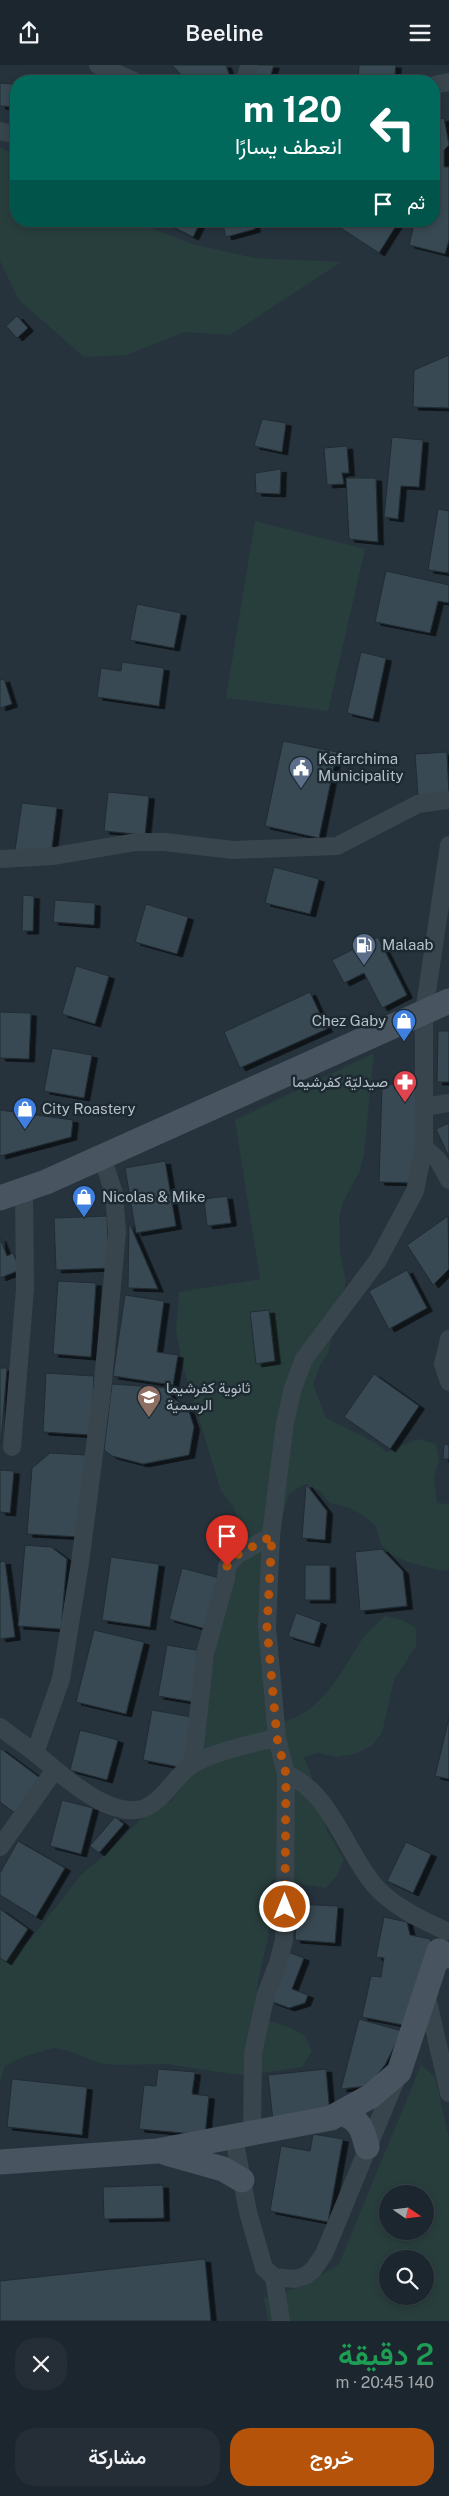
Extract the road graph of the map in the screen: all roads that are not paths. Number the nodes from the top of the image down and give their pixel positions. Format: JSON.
{"nodes":[{"id":1,"x":98,"y":65,"type":"edge"},
{"id":2,"x":120,"y":75,"type":"edge"},
{"id":3,"x":449,"y":800,"type":"edge"},
{"id":4,"x":449,"y":845,"type":"edge"},
{"id":5,"x":0,"y":859,"type":"edge"},
{"id":6,"x":449,"y":1001,"type":"edge"},
{"id":7,"x":424,"y":1012,"type":"junction"},
{"id":8,"x":449,"y":1103,"type":"edge"},
{"id":9,"x":424,"y":1107,"type":"junction"},
{"id":10,"x":424,"y":1147,"type":"junction"},
{"id":11,"x":102,"y":1157,"type":"junction"},
{"id":12,"x":449,"y":1181,"type":"edge"},
{"id":13,"x":24,"y":1189,"type":"junction"},
{"id":14,"x":0,"y":1198,"type":"edge"},
{"id":15,"x":449,"y":1339,"type":"edge"},
{"id":16,"x":449,"y":1382,"type":"edge"},
{"id":17,"x":12,"y":1447,"type":"dead end"},
{"id":18,"x":272,"y":1536,"type":"junction"},
{"id":19,"x":0,"y":1727,"type":"edge"},
{"id":20,"x":277,"y":1738,"type":"junction"},
{"id":21,"x":35,"y":1753,"type":"junction"},
{"id":22,"x":193,"y":1764,"type":"junction"},
{"id":23,"x":54,"y":1771,"type":"junction"},
{"id":24,"x":286,"y":1774,"type":"junction"},
{"id":25,"x":0,"y":1847,"type":"edge"},
{"id":26,"x":446,"y":1939,"type":"edge"},
{"id":27,"x":426,"y":1993,"type":"junction"},
{"id":28,"x":399,"y":2072,"type":"junction"},
{"id":29,"x":449,"y":2093,"type":"edge"},
{"id":30,"x":341,"y":2113,"type":"junction"},
{"id":31,"x":243,"y":2136,"type":"junction"},
{"id":32,"x":367,"y":2147,"type":"junction"},
{"id":33,"x":157,"y":2151,"type":"junction"},
{"id":34,"x":0,"y":2162,"type":"edge"},
{"id":35,"x":242,"y":2180,"type":"junction"},
{"id":36,"x":274,"y":2277,"type":"junction"},
{"id":37,"x":281,"y":2321,"type":"edge"}],
"edges":[{"from":1,"to":2,"type":"street"},
{"from":3,"to":5,"type":"street"},
{"from":4,"to":7,"type":"street"},
{"from":6,"to":7,"type":"street"},
{"from":7,"to":9,"type":"street"},
{"from":7,"to":11,"type":"street"},
{"from":8,"to":9,"type":"street"},
{"from":9,"to":10,"type":"street"},
{"from":10,"to":12,"type":"street"},
{"from":10,"to":18,"type":"street"},
{"from":11,"to":13,"type":"street"},
{"from":11,"to":21,"type":"street"},
{"from":13,"to":14,"type":"street"},
{"from":13,"to":17,"type":"street"},
{"from":15,"to":16,"type":"street"},
{"from":18,"to":20,"type":"street"},
{"from":18,"to":22,"type":"street"},
{"from":19,"to":21,"type":"street"},
{"from":20,"to":22,"type":"street"},
{"from":20,"to":24,"type":"street"},
{"from":21,"to":23,"type":"street"},
{"from":22,"to":23,"type":"street"},
{"from":23,"to":25,"type":"street"},
{"from":24,"to":26,"type":"street"},
{"from":24,"to":31,"type":"street"},
{"from":26,"to":27,"type":"street"},
{"from":27,"to":28,"type":"street"},
{"from":27,"to":29,"type":"street"},
{"from":28,"to":30,"type":"street"},
{"from":28,"to":32,"type":"street"},
{"from":30,"to":31,"type":"street"},
{"from":30,"to":32,"type":"street"},
{"from":31,"to":33,"type":"street"},
{"from":31,"to":35,"type":"street"},
{"from":32,"to":36,"type":"street"},
{"from":33,"to":34,"type":"street"},
{"from":33,"to":35,"type":"street"},
{"from":35,"to":36,"type":"street"},
{"from":36,"to":37,"type":"street"}]}
